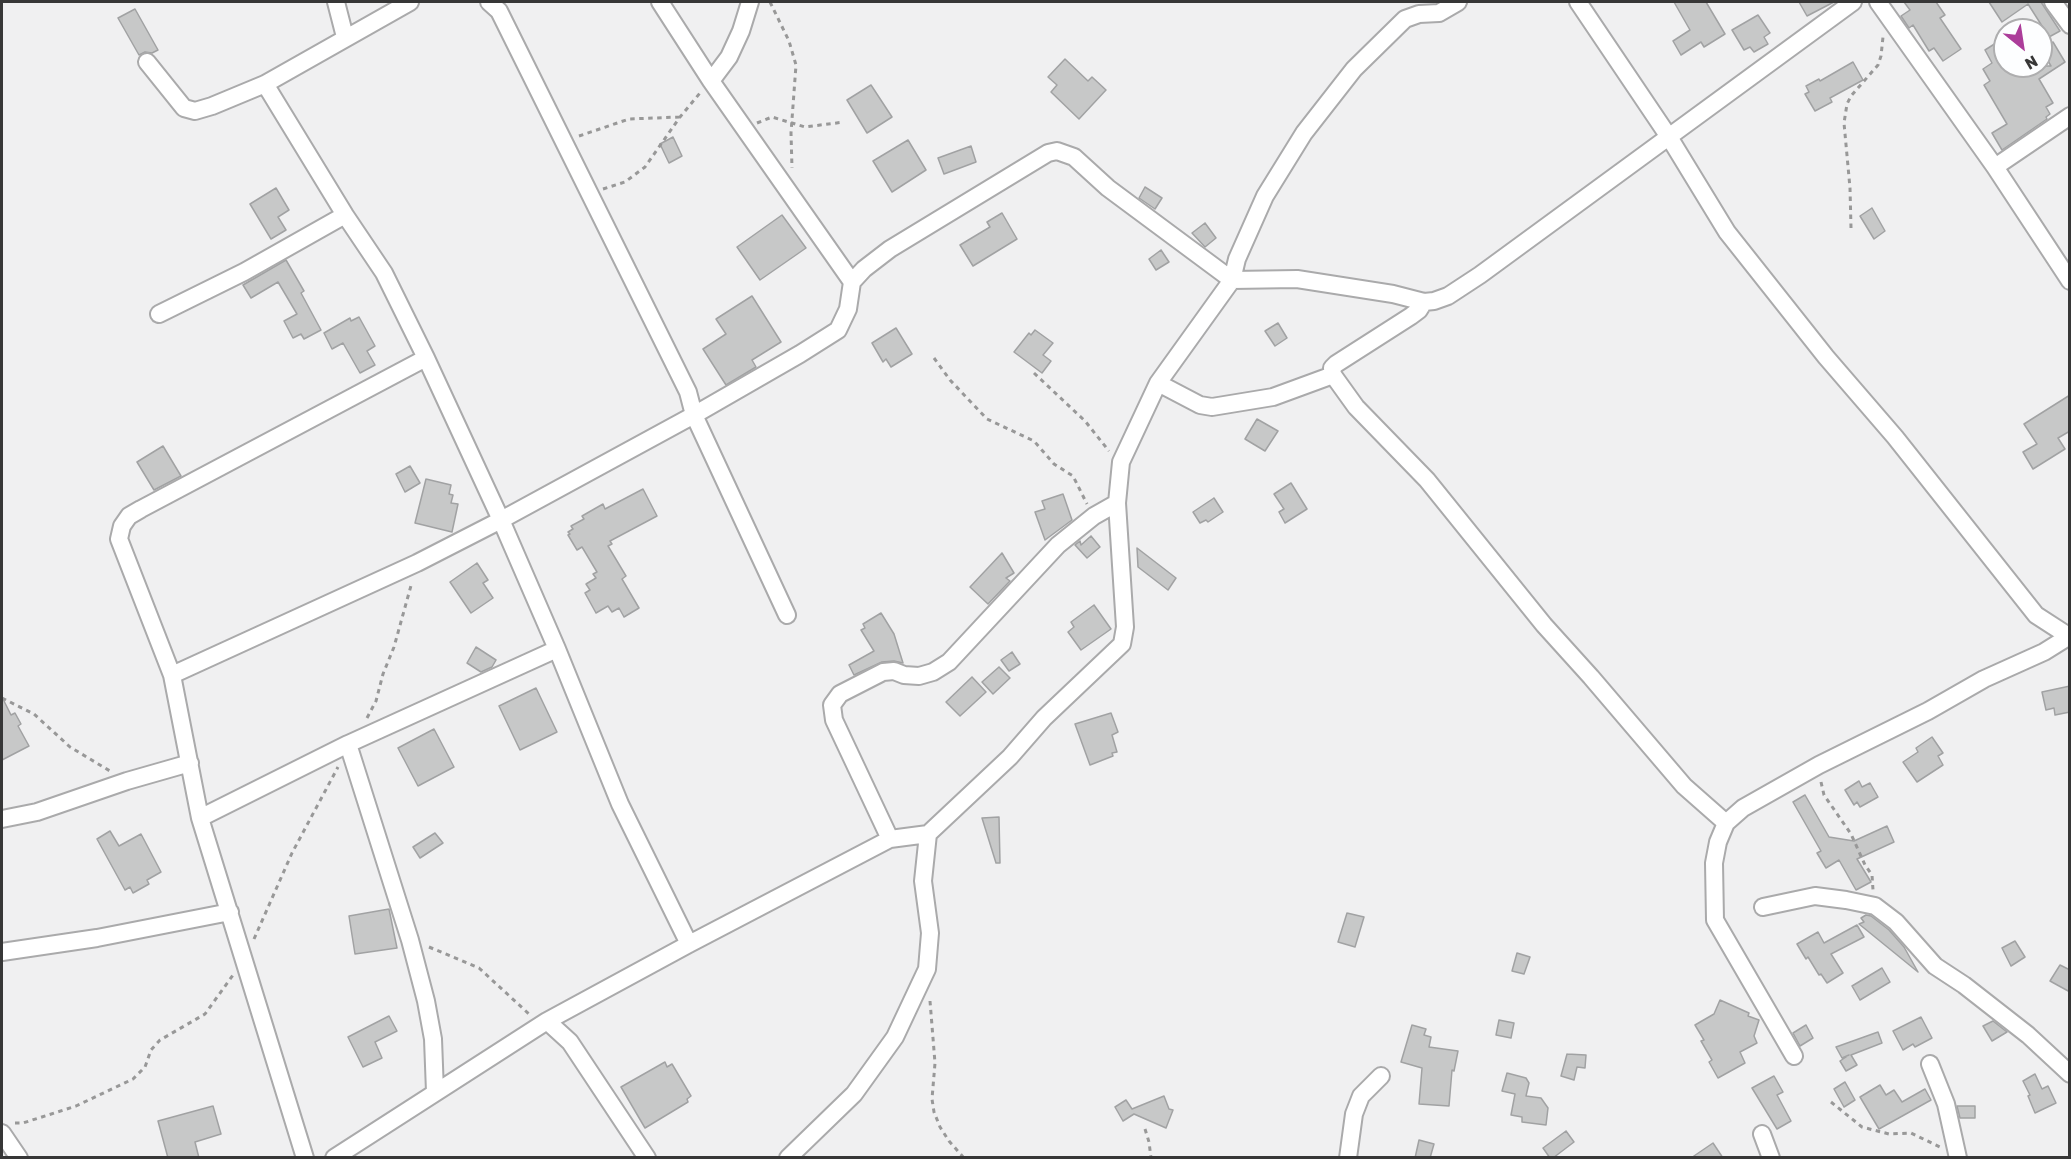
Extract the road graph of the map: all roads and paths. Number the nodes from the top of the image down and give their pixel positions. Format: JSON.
{"nodes":[{"id":1,"x":336,"y":2,"type":"edge"},
{"id":2,"x":410,"y":2,"type":"edge"},
{"id":3,"x":489,"y":2,"type":"edge"},
{"id":4,"x":660,"y":2,"type":"edge"},
{"id":5,"x":750,"y":2,"type":"edge"},
{"id":6,"x":770,"y":2,"type":"edge"},
{"id":7,"x":1458,"y":2,"type":"edge"},
{"id":8,"x":1578,"y":2,"type":"edge"},
{"id":9,"x":1853,"y":2,"type":"edge"},
{"id":10,"x":2053,"y":2,"type":"edge"},
{"id":11,"x":1881,"y":6,"type":"edge"},
{"id":12,"x":2070,"y":25,"type":"edge"},
{"id":13,"x":345,"y":37,"type":"junction"},
{"id":14,"x":147,"y":62,"type":"dead end"},
{"id":15,"x":711,"y":81,"type":"junction"},
{"id":16,"x":265,"y":84,"type":"junction"},
{"id":17,"x":2070,"y":116,"type":"edge"},
{"id":18,"x":680,"y":117,"type":"junction"},
{"id":19,"x":844,"y":122,"type":"dead end"},
{"id":20,"x":792,"y":125,"type":"junction"},
{"id":21,"x":746,"y":130,"type":"junction"},
{"id":22,"x":1669,"y":137,"type":"junction"},
{"id":23,"x":563,"y":142,"type":"junction"},
{"id":24,"x":1995,"y":168,"type":"junction"},
{"id":25,"x":788,"y":191,"type":"junction"},
{"id":26,"x":588,"y":193,"type":"junction"},
{"id":27,"x":345,"y":215,"type":"junction"},
{"id":28,"x":1851,"y":228,"type":"dead end"},
{"id":29,"x":1232,"y":280,"type":"junction"},
{"id":30,"x":2070,"y":281,"type":"edge"},
{"id":31,"x":852,"y":282,"type":"junction"},
{"id":32,"x":1424,"y":302,"type":"junction"},
{"id":33,"x":159,"y":314,"type":"dead end"},
{"id":34,"x":426,"y":358,"type":"junction"},
{"id":35,"x":934,"y":358,"type":"dead end"},
{"id":36,"x":1034,"y":373,"type":"dead end"},
{"id":37,"x":1333,"y":375,"type":"junction"},
{"id":38,"x":1158,"y":383,"type":"junction"},
{"id":39,"x":694,"y":416,"type":"junction"},
{"id":40,"x":1121,"y":462,"type":"junction"},
{"id":41,"x":1117,"y":503,"type":"junction"},
{"id":42,"x":1094,"y":516,"type":"junction"},
{"id":43,"x":501,"y":520,"type":"junction"},
{"id":44,"x":787,"y":615,"type":"dead end"},
{"id":45,"x":2069,"y":637,"type":"edge"},
{"id":46,"x":557,"y":649,"type":"junction"},
{"id":47,"x":172,"y":675,"type":"junction"},
{"id":48,"x":2,"y":698,"type":"edge"},
{"id":49,"x":348,"y":744,"type":"junction"},
{"id":50,"x":190,"y":763,"type":"junction"},
{"id":51,"x":1819,"y":765,"type":"junction"},
{"id":52,"x":127,"y":781,"type":"junction"},
{"id":53,"x":201,"y":818,"type":"junction"},
{"id":54,"x":2,"y":819,"type":"edge"},
{"id":55,"x":1726,"y":823,"type":"junction"},
{"id":56,"x":928,"y":834,"type":"junction"},
{"id":57,"x":890,"y":839,"type":"junction"},
{"id":58,"x":1875,"y":906,"type":"junction"},
{"id":59,"x":1763,"y":907,"type":"dead end"},
{"id":60,"x":230,"y":912,"type":"junction"},
{"id":61,"x":410,"y":940,"type":"junction"},
{"id":62,"x":689,"y":944,"type":"junction"},
{"id":63,"x":2,"y":952,"type":"edge"},
{"id":64,"x":244,"y":959,"type":"junction"},
{"id":65,"x":927,"y":969,"type":"junction"},
{"id":66,"x":547,"y":1021,"type":"junction"},
{"id":67,"x":1794,"y":1056,"type":"dead end"},
{"id":68,"x":1930,"y":1064,"type":"dead end"},
{"id":69,"x":2070,"y":1074,"type":"edge"},
{"id":70,"x":1381,"y":1076,"type":"dead end"},
{"id":71,"x":435,"y":1092,"type":"junction"},
{"id":72,"x":1831,"y":1102,"type":"dead end"},
{"id":73,"x":6,"y":1128,"type":"edge"},
{"id":74,"x":1145,"y":1129,"type":"dead end"},
{"id":75,"x":1762,"y":1134,"type":"dead end"},
{"id":76,"x":1958,"y":1157,"type":"edge"},
{"id":77,"x":19,"y":1158,"type":"edge"},
{"id":78,"x":304,"y":1158,"type":"edge"},
{"id":79,"x":334,"y":1158,"type":"edge"},
{"id":80,"x":646,"y":1158,"type":"edge"},
{"id":81,"x":788,"y":1158,"type":"edge"},
{"id":82,"x":964,"y":1158,"type":"edge"},
{"id":83,"x":1151,"y":1158,"type":"edge"},
{"id":84,"x":1348,"y":1158,"type":"edge"},
{"id":85,"x":1771,"y":1158,"type":"edge"}],
"edges":[{"from":1,"to":13,"type":"street"},
{"from":2,"to":13,"type":"street"},
{"from":3,"to":23,"type":"street"},
{"from":4,"to":15,"type":"street"},
{"from":5,"to":15,"type":"street"},
{"from":6,"to":20,"type":"path"},
{"from":7,"to":29,"type":"street"},
{"from":8,"to":22,"type":"street"},
{"from":9,"to":22,"type":"street"},
{"from":10,"to":12,"type":"street"},
{"from":11,"to":24,"type":"street"},
{"from":11,"to":28,"type":"path"},
{"from":13,"to":16,"type":"street"},
{"from":14,"to":16,"type":"street"},
{"from":15,"to":18,"type":"path"},
{"from":15,"to":21,"type":"street"},
{"from":16,"to":27,"type":"street"},
{"from":17,"to":24,"type":"street"},
{"from":18,"to":23,"type":"path"},
{"from":18,"to":26,"type":"path"},
{"from":19,"to":20,"type":"path"},
{"from":20,"to":21,"type":"path"},
{"from":20,"to":25,"type":"path"},
{"from":21,"to":25,"type":"street"},
{"from":22,"to":32,"type":"street"},
{"from":22,"to":45,"type":"street"},
{"from":23,"to":26,"type":"street"},
{"from":24,"to":30,"type":"street"},
{"from":25,"to":31,"type":"street"},
{"from":26,"to":39,"type":"street"},
{"from":27,"to":33,"type":"street"},
{"from":27,"to":34,"type":"street"},
{"from":29,"to":31,"type":"street"},
{"from":29,"to":32,"type":"street"},
{"from":29,"to":38,"type":"street"},
{"from":31,"to":39,"type":"street"},
{"from":32,"to":37,"type":"street"},
{"from":34,"to":43,"type":"street"},
{"from":34,"to":47,"type":"street"},
{"from":35,"to":42,"type":"path"},
{"from":36,"to":40,"type":"path"},
{"from":37,"to":38,"type":"street"},
{"from":37,"to":55,"type":"street"},
{"from":38,"to":40,"type":"street"},
{"from":39,"to":43,"type":"street"},
{"from":39,"to":44,"type":"street"},
{"from":40,"to":41,"type":"street"},
{"from":41,"to":42,"type":"street"},
{"from":41,"to":56,"type":"street"},
{"from":42,"to":57,"type":"street"},
{"from":43,"to":46,"type":"street"},
{"from":43,"to":47,"type":"street"},
{"from":45,"to":51,"type":"street"},
{"from":46,"to":49,"type":"street"},
{"from":46,"to":62,"type":"street"},
{"from":47,"to":50,"type":"street"},
{"from":48,"to":52,"type":"path"},
{"from":49,"to":53,"type":"street"},
{"from":49,"to":61,"type":"street"},
{"from":50,"to":52,"type":"street"},
{"from":50,"to":53,"type":"street"},
{"from":51,"to":55,"type":"street"},
{"from":51,"to":58,"type":"path"},
{"from":52,"to":54,"type":"street"},
{"from":53,"to":60,"type":"street"},
{"from":55,"to":67,"type":"street"},
{"from":56,"to":57,"type":"street"},
{"from":56,"to":65,"type":"street"},
{"from":57,"to":62,"type":"street"},
{"from":58,"to":59,"type":"street"},
{"from":58,"to":69,"type":"street"},
{"from":60,"to":63,"type":"street"},
{"from":60,"to":64,"type":"street"},
{"from":61,"to":66,"type":"path"},
{"from":61,"to":71,"type":"street"},
{"from":62,"to":66,"type":"street"},
{"from":64,"to":73,"type":"path"},
{"from":64,"to":78,"type":"street"},
{"from":65,"to":81,"type":"street"},
{"from":65,"to":82,"type":"path"},
{"from":66,"to":71,"type":"street"},
{"from":66,"to":80,"type":"street"},
{"from":68,"to":76,"type":"street"},
{"from":70,"to":84,"type":"street"},
{"from":71,"to":79,"type":"street"},
{"from":72,"to":76,"type":"path"},
{"from":73,"to":77,"type":"street"},
{"from":74,"to":83,"type":"path"},
{"from":75,"to":85,"type":"street"}]}
